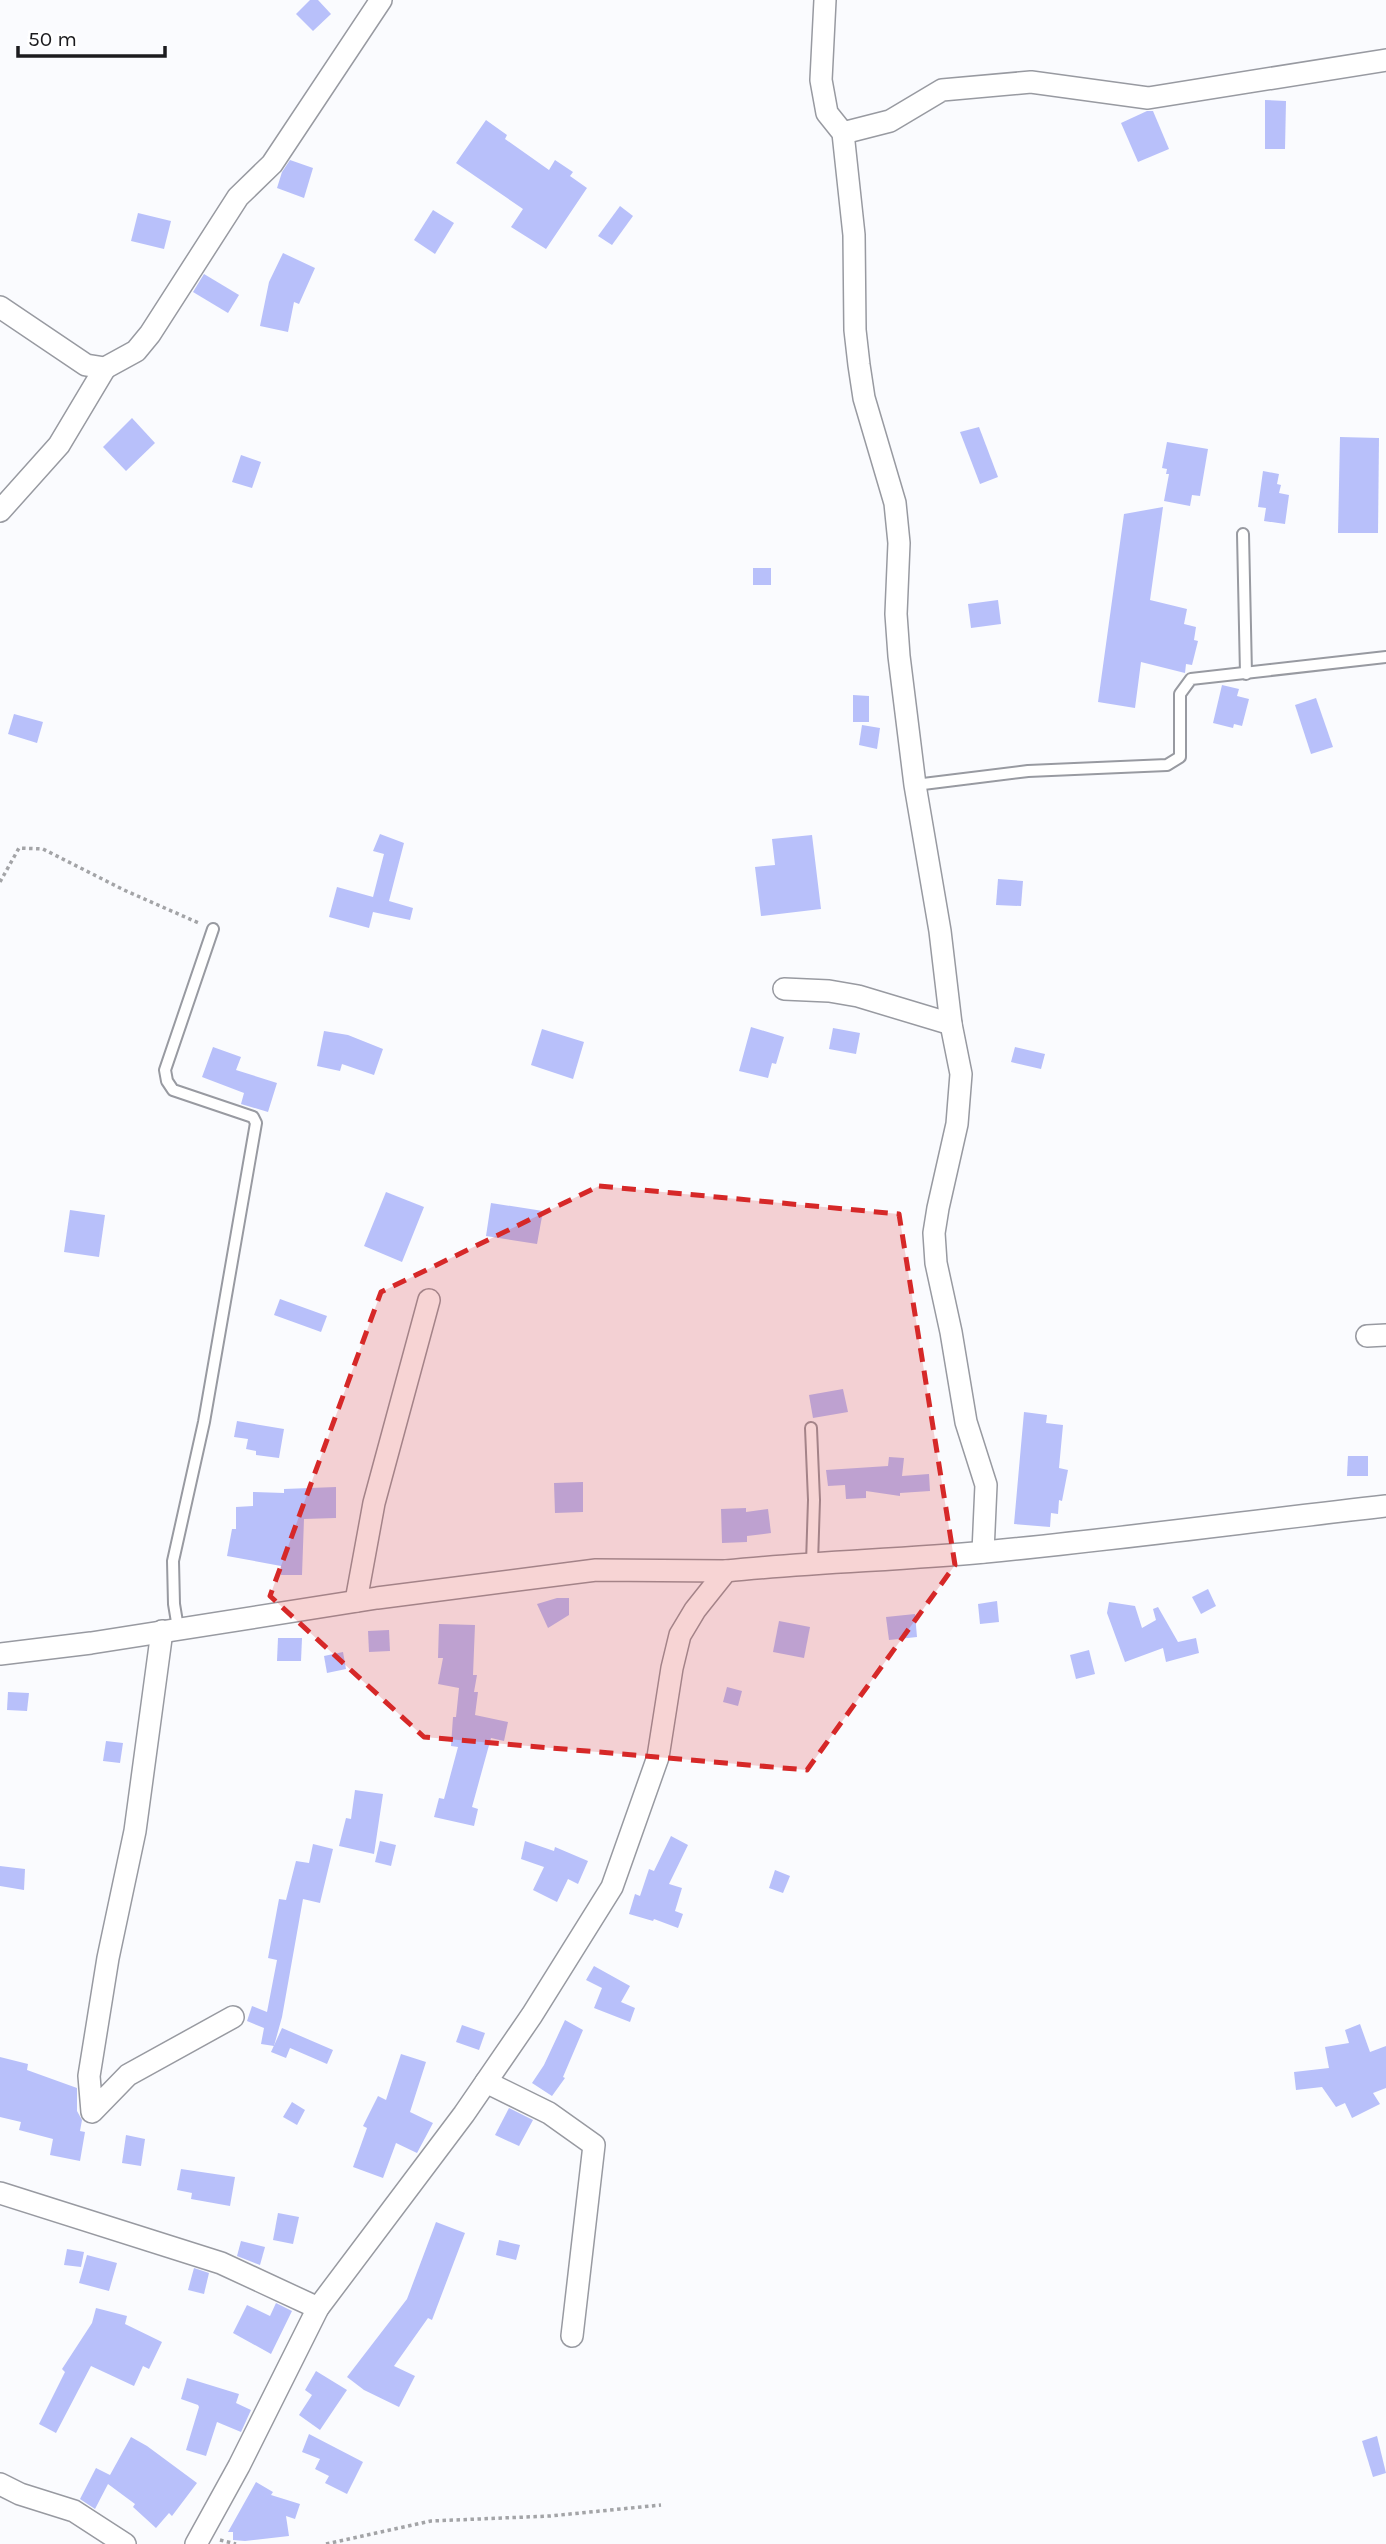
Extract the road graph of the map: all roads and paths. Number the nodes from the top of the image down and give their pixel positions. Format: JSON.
{"nodes":[{"id":1,"x":381,"y":0,"type":"edge"},
{"id":2,"x":825,"y":0,"type":"edge"},
{"id":3,"x":1386,"y":60,"type":"edge"},
{"id":4,"x":843,"y":132,"type":"junction"},
{"id":5,"x":0,"y":307,"type":"edge"},
{"id":6,"x":105,"y":368,"type":"junction"},
{"id":7,"x":0,"y":511,"type":"edge"},
{"id":8,"x":1243,"y":534,"type":"dead end"},
{"id":9,"x":1386,"y":657,"type":"edge"},
{"id":10,"x":1246,"y":674,"type":"junction"},
{"id":11,"x":915,"y":785,"type":"junction"},
{"id":12,"x":0,"y":882,"type":"edge"},
{"id":13,"x":213,"y":929,"type":"joint"},
{"id":14,"x":784,"y":989,"type":"dead end"},
{"id":15,"x":951,"y":1024,"type":"junction"},
{"id":16,"x":429,"y":1300,"type":"dead end"},
{"id":17,"x":811,"y":1428,"type":"dead end"},
{"id":18,"x":1386,"y":1506,"type":"edge"},
{"id":19,"x":984,"y":1552,"type":"junction"},
{"id":20,"x":812,"y":1563,"type":"junction"},
{"id":21,"x":726,"y":1572,"type":"junction"},
{"id":22,"x":356,"y":1601,"type":"junction"},
{"id":23,"x":170,"y":1629,"type":"junction"},
{"id":24,"x":0,"y":1654,"type":"edge"},
{"id":25,"x":233,"y":2017,"type":"dead end"},
{"id":26,"x":486,"y":2082,"type":"junction"},
{"id":27,"x":0,"y":2193,"type":"edge"},
{"id":28,"x":318,"y":2308,"type":"junction"},
{"id":29,"x":572,"y":2336,"type":"dead end"},
{"id":30,"x":0,"y":2484,"type":"edge"},
{"id":31,"x":661,"y":2505,"type":"dead end"},
{"id":32,"x":125,"y":2544,"type":"edge"},
{"id":33,"x":196,"y":2544,"type":"edge"},
{"id":34,"x":326,"y":2544,"type":"edge"}],
"edges":[{"from":1,"to":6,"type":"street"},
{"from":2,"to":4,"type":"street"},
{"from":3,"to":4,"type":"street"},
{"from":4,"to":11,"type":"street"},
{"from":5,"to":6,"type":"street"},
{"from":6,"to":7,"type":"street"},
{"from":8,"to":10,"type":"lane"},
{"from":9,"to":10,"type":"lane"},
{"from":10,"to":11,"type":"lane"},
{"from":11,"to":15,"type":"street"},
{"from":12,"to":13,"type":"path"},
{"from":13,"to":23,"type":"lane"},
{"from":14,"to":15,"type":"street"},
{"from":15,"to":19,"type":"street"},
{"from":16,"to":22,"type":"street"},
{"from":17,"to":20,"type":"lane"},
{"from":18,"to":19,"type":"street"},
{"from":19,"to":20,"type":"street"},
{"from":20,"to":21,"type":"street"},
{"from":21,"to":22,"type":"street"},
{"from":21,"to":26,"type":"street"},
{"from":22,"to":23,"type":"street"},
{"from":23,"to":24,"type":"street"},
{"from":23,"to":25,"type":"street"},
{"from":26,"to":28,"type":"street"},
{"from":26,"to":29,"type":"street"},
{"from":27,"to":28,"type":"street"},
{"from":28,"to":33,"type":"street"},
{"from":30,"to":32,"type":"street"},
{"from":31,"to":34,"type":"path"}]}
